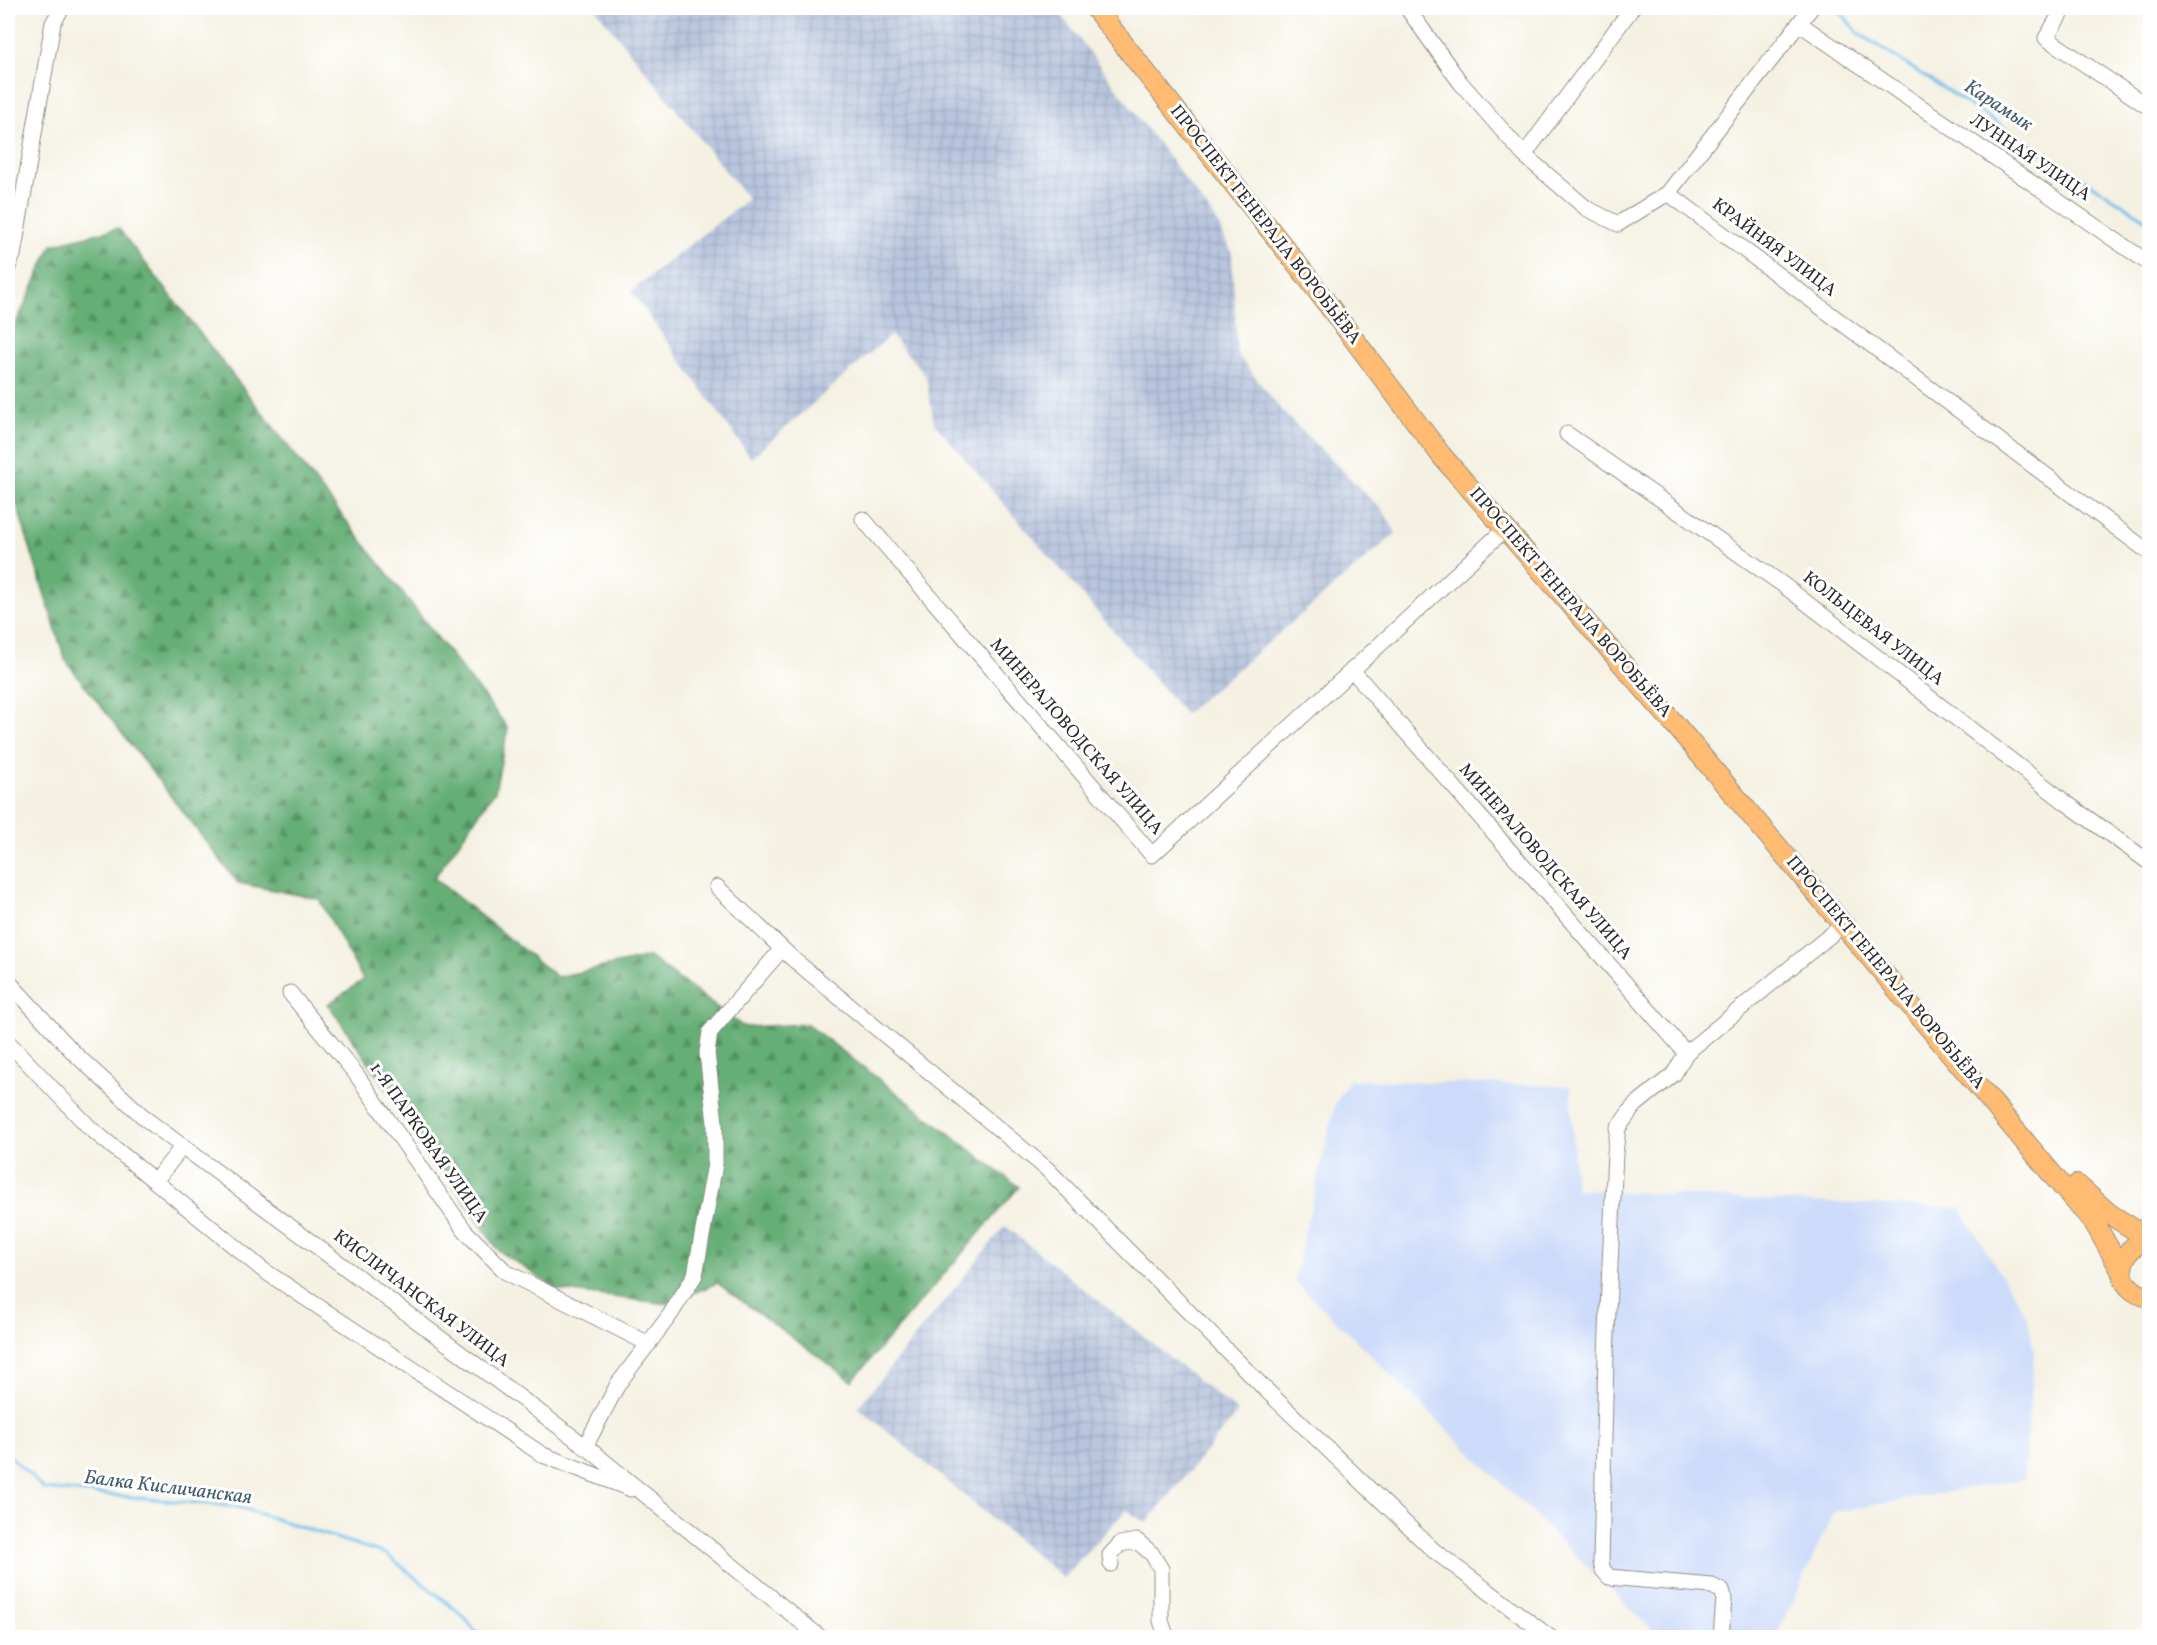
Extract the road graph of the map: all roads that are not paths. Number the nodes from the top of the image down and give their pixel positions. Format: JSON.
{"nodes":[{"id":1,"x":62,"y":8,"type":"edge"},
{"id":2,"x":1095,"y":8,"type":"edge"},
{"id":3,"x":1106,"y":8,"type":"edge"},
{"id":4,"x":1407,"y":8,"type":"edge"},
{"id":5,"x":1632,"y":8,"type":"edge"},
{"id":6,"x":1811,"y":8,"type":"edge"},
{"id":7,"x":2064,"y":8,"type":"edge"},
{"id":8,"x":1800,"y":24,"type":"junction"},
{"id":9,"x":2150,"y":108,"type":"edge"},
{"id":10,"x":1524,"y":155,"type":"junction"},
{"id":11,"x":1668,"y":193,"type":"junction"},
{"id":12,"x":2150,"y":264,"type":"edge"},
{"id":13,"x":8,"y":267,"type":"edge"},
{"id":14,"x":1567,"y":434,"type":"dead end"},
{"id":15,"x":863,"y":519,"type":"dead end"},
{"id":16,"x":1505,"y":530,"type":"junction"},
{"id":17,"x":2150,"y":553,"type":"edge"},
{"id":18,"x":1352,"y":670,"type":"junction"},
{"id":19,"x":2150,"y":863,"type":"edge"},
{"id":20,"x":717,"y":886,"type":"dead end"},
{"id":21,"x":1844,"y":924,"type":"junction"},
{"id":22,"x":782,"y":949,"type":"junction"},
{"id":23,"x":8,"y":981,"type":"edge"},
{"id":24,"x":290,"y":993,"type":"dead end"},
{"id":25,"x":8,"y":1042,"type":"edge"},
{"id":26,"x":1686,"y":1053,"type":"junction"},
{"id":27,"x":183,"y":1146,"type":"junction"},
{"id":28,"x":155,"y":1181,"type":"junction"},
{"id":29,"x":2066,"y":1182,"type":"junction"},
{"id":30,"x":2149,"y":1239,"type":"edge"},
{"id":31,"x":2122,"y":1272,"type":"junction"},
{"id":32,"x":2147,"y":1298,"type":"edge"},
{"id":33,"x":649,"y":1344,"type":"junction"},
{"id":34,"x":585,"y":1447,"type":"junction"},
{"id":35,"x":645,"y":1495,"type":"junction"},
{"id":36,"x":1111,"y":1564,"type":"dead end"},
{"id":37,"x":821,"y":1638,"type":"edge"},
{"id":38,"x":1167,"y":1638,"type":"edge"},
{"id":39,"x":1551,"y":1638,"type":"edge"},
{"id":40,"x":1721,"y":1638,"type":"edge"}],
"edges":[{"from":1,"to":13,"type":"street"},
{"from":2,"to":16,"type":"main road","name":"ПРОСПЕКТ ГЕНЕРАЛА ВОРОБЬЁВА"},
{"from":3,"to":29,"type":"main road","name":"ПРОСПЕКТ ГЕНЕРАЛА ВОРОБЬЁВА"},
{"from":4,"to":10,"type":"street"},
{"from":5,"to":10,"type":"street"},
{"from":6,"to":8,"type":"street"},
{"from":7,"to":9,"type":"street"},
{"from":8,"to":11,"type":"street"},
{"from":8,"to":12,"type":"street","name":"ЛУННАЯ УЛИЦА"},
{"from":10,"to":11,"type":"street"},
{"from":11,"to":17,"type":"street","name":"КРАЙНЯЯ УЛИЦА"},
{"from":14,"to":19,"type":"street","name":"КОЛЬЦЕВАЯ УЛИЦА"},
{"from":15,"to":18,"type":"street","name":"МИНЕРАЛОВОДСКАЯ УЛИЦА"},
{"from":16,"to":18,"type":"street","name":"МИНЕРАЛОВОДСКАЯ УЛИЦА"},
{"from":16,"to":21,"type":"main road","name":"ПРОСПЕКТ ГЕНЕРАЛА ВОРОБЬЁВА"},
{"from":18,"to":26,"type":"street","name":"МИНЕРАЛОВОДСКАЯ УЛИЦА"},
{"from":20,"to":22,"type":"street"},
{"from":21,"to":26,"type":"street"},
{"from":21,"to":29,"type":"main road","name":"ПРОСПЕКТ ГЕНЕРАЛА ВОРОБЬЁВА"},
{"from":22,"to":33,"type":"street"},
{"from":22,"to":39,"type":"street"},
{"from":23,"to":27,"type":"street","name":"КИСЛИЧАНСКАЯ УЛИЦА"},
{"from":24,"to":33,"type":"street","name":"1-Я ПАРКОВАЯ УЛИЦА"},
{"from":25,"to":28,"type":"street"},
{"from":26,"to":40,"type":"street"},
{"from":27,"to":28,"type":"street"},
{"from":27,"to":34,"type":"street","name":"КИСЛИЧАНСКАЯ УЛИЦА"},
{"from":28,"to":35,"type":"street"},
{"from":29,"to":30,"type":"main road"},
{"from":29,"to":31,"type":"main road"},
{"from":30,"to":31,"type":"main road"},
{"from":31,"to":32,"type":"main road"},
{"from":33,"to":34,"type":"street"},
{"from":34,"to":35,"type":"street","name":"КИСЛИЧАНСКАЯ УЛИЦА"},
{"from":35,"to":37,"type":"street","name":"КИСЛИЧАНСКАЯ УЛИЦА"},
{"from":36,"to":38,"type":"street"}]}
